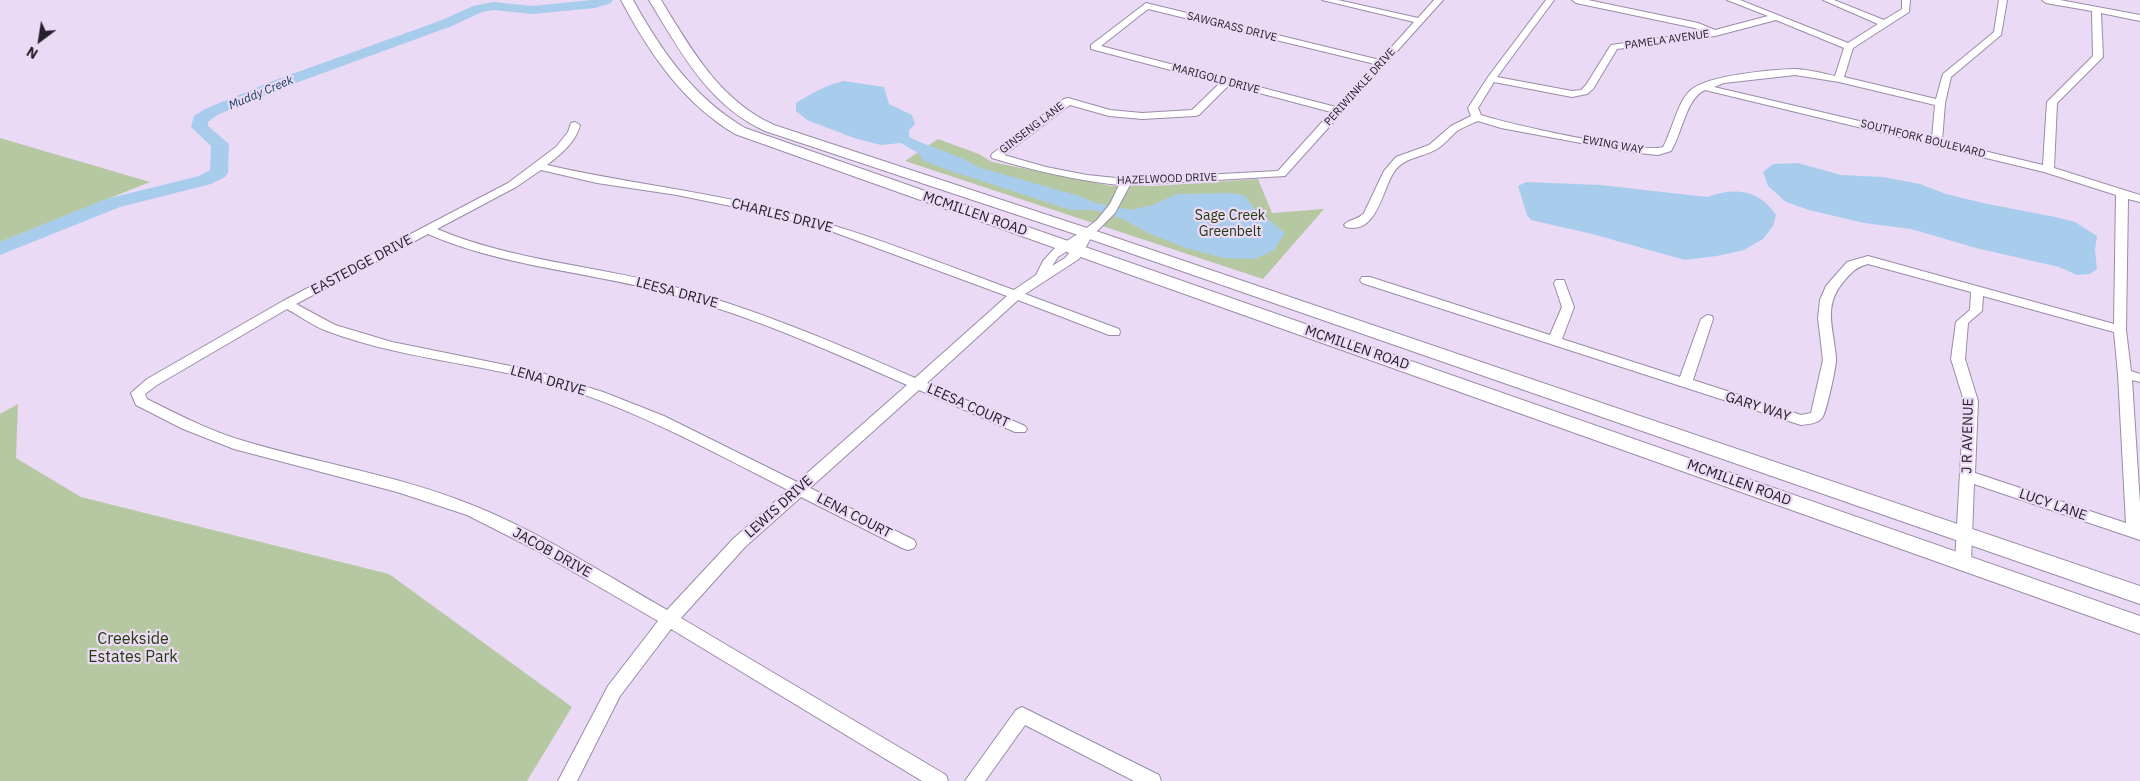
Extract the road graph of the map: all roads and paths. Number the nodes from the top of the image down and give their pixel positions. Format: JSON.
{"nodes":[{"id":1,"x":627,"y":0,"type":"edge"},
{"id":2,"x":655,"y":0,"type":"edge"},
{"id":3,"x":1326,"y":0,"type":"edge"},
{"id":4,"x":1439,"y":0,"type":"edge"},
{"id":5,"x":1550,"y":0,"type":"edge"},
{"id":6,"x":1576,"y":0,"type":"edge"},
{"id":7,"x":1731,"y":0,"type":"edge"},
{"id":8,"x":1827,"y":0,"type":"edge"},
{"id":9,"x":1906,"y":0,"type":"edge"},
{"id":10,"x":2003,"y":0,"type":"edge"},
{"id":11,"x":2046,"y":0,"type":"edge"},
{"id":12,"x":2096,"y":10,"type":"junction"},
{"id":13,"x":1776,"y":17,"type":"junction"},
{"id":14,"x":2140,"y":18,"type":"edge"},
{"id":15,"x":1420,"y":21,"type":"junction"},
{"id":16,"x":1884,"y":24,"type":"junction"},
{"id":17,"x":1715,"y":33,"type":"junction"},
{"id":18,"x":1094,"y":47,"type":"joint"},
{"id":19,"x":1849,"y":47,"type":"junction"},
{"id":20,"x":1382,"y":63,"type":"junction"},
{"id":21,"x":1491,"y":79,"type":"junction"},
{"id":22,"x":1839,"y":79,"type":"junction"},
{"id":23,"x":1227,"y":82,"type":"junction"},
{"id":24,"x":1703,"y":88,"type":"junction"},
{"id":25,"x":1940,"y":103,"type":"junction"},
{"id":26,"x":1338,"y":111,"type":"junction"},
{"id":27,"x":1477,"y":117,"type":"junction"},
{"id":28,"x":575,"y":125,"type":"dead end"},
{"id":29,"x":1937,"y":142,"type":"junction"},
{"id":30,"x":996,"y":156,"type":"joint"},
{"id":31,"x":539,"y":166,"type":"junction"},
{"id":32,"x":2048,"y":170,"type":"junction"},
{"id":33,"x":1281,"y":174,"type":"joint"},
{"id":34,"x":1126,"y":182,"type":"junction"},
{"id":35,"x":2122,"y":194,"type":"junction"},
{"id":36,"x":2140,"y":199,"type":"edge"},
{"id":37,"x":1350,"y":225,"type":"dead end"},
{"id":38,"x":428,"y":230,"type":"junction"},
{"id":39,"x":1087,"y":233,"type":"junction"},
{"id":40,"x":1073,"y":248,"type":"junction"},
{"id":41,"x":1366,"y":280,"type":"dead end"},
{"id":42,"x":1560,"y":283,"type":"dead end"},
{"id":43,"x":1977,"y":289,"type":"junction"},
{"id":44,"x":1016,"y":295,"type":"junction"},
{"id":45,"x":287,"y":304,"type":"junction"},
{"id":46,"x":1708,"y":319,"type":"dead end"},
{"id":47,"x":2120,"y":330,"type":"junction"},
{"id":48,"x":1114,"y":332,"type":"dead end"},
{"id":49,"x":1554,"y":342,"type":"junction"},
{"id":50,"x":2125,"y":374,"type":"junction"},
{"id":51,"x":2140,"y":378,"type":"edge"},
{"id":52,"x":1685,"y":383,"type":"junction"},
{"id":53,"x":917,"y":384,"type":"junction"},
{"id":54,"x":138,"y":393,"type":"joint"},
{"id":55,"x":1020,"y":429,"type":"dead end"},
{"id":56,"x":2135,"y":449,"type":"edge"},
{"id":57,"x":1967,"y":476,"type":"junction"},
{"id":58,"x":800,"y":489,"type":"junction"},
{"id":59,"x":2137,"y":533,"type":"edge"},
{"id":60,"x":1964,"y":534,"type":"junction"},
{"id":61,"x":908,"y":544,"type":"dead end"},
{"id":62,"x":1962,"y":562,"type":"junction"},
{"id":63,"x":2140,"y":595,"type":"edge"},
{"id":64,"x":668,"y":619,"type":"junction"},
{"id":65,"x":2140,"y":625,"type":"edge"},
{"id":66,"x":567,"y":781,"type":"edge"},
{"id":67,"x":939,"y":781,"type":"edge"},
{"id":68,"x":974,"y":781,"type":"edge"},
{"id":69,"x":1152,"y":781,"type":"edge"}],
"edges":[{"from":1,"to":40,"type":"main road","name":"MCMILLEN ROAD"},
{"from":2,"to":39,"type":"main road","name":"MCMILLEN ROAD"},
{"from":3,"to":15,"type":"street"},
{"from":4,"to":15,"type":"street","name":"PERIWINKLE DRIVE"},
{"from":5,"to":21,"type":"street"},
{"from":6,"to":17,"type":"street"},
{"from":7,"to":13,"type":"street"},
{"from":8,"to":16,"type":"street"},
{"from":9,"to":16,"type":"street"},
{"from":10,"to":25,"type":"street"},
{"from":11,"to":12,"type":"street"},
{"from":12,"to":14,"type":"street"},
{"from":12,"to":32,"type":"street"},
{"from":13,"to":17,"type":"street","name":"PAMELA AVENUE"},
{"from":13,"to":19,"type":"street"},
{"from":15,"to":20,"type":"street","name":"PERIWINKLE DRIVE"},
{"from":16,"to":19,"type":"street"},
{"from":17,"to":21,"type":"street","name":"PAMELA AVENUE"},
{"from":18,"to":20,"type":"street","name":"SAWGRASS DRIVE"},
{"from":18,"to":23,"type":"street","name":"MARIGOLD DRIVE"},
{"from":19,"to":22,"type":"street"},
{"from":20,"to":26,"type":"street","name":"PERIWINKLE DRIVE"},
{"from":21,"to":27,"type":"street"},
{"from":22,"to":24,"type":"street","name":"EWING WAY"},
{"from":22,"to":25,"type":"street","name":"EWING WAY"},
{"from":23,"to":26,"type":"street","name":"MARIGOLD DRIVE"},
{"from":23,"to":30,"type":"street","name":"GINSENG LANE"},
{"from":24,"to":27,"type":"street","name":"EWING WAY"},
{"from":24,"to":29,"type":"street","name":"SOUTHFORK BOULEVARD"},
{"from":25,"to":29,"type":"street"},
{"from":26,"to":33,"type":"street","name":"PERIWINKLE DRIVE"},
{"from":27,"to":37,"type":"street"},
{"from":28,"to":31,"type":"street","name":"EASTEDGE DRIVE"},
{"from":29,"to":32,"type":"street","name":"SOUTHFORK BOULEVARD"},
{"from":30,"to":34,"type":"street","name":"HAZELWOOD DRIVE"},
{"from":31,"to":38,"type":"street","name":"EASTEDGE DRIVE"},
{"from":31,"to":44,"type":"street","name":"CHARLES DRIVE"},
{"from":32,"to":35,"type":"street","name":"SOUTHFORK BOULEVARD"},
{"from":33,"to":34,"type":"street","name":"HAZELWOOD DRIVE"},
{"from":34,"to":39,"type":"street"},
{"from":35,"to":36,"type":"street","name":"SOUTHFORK BOULEVARD"},
{"from":35,"to":47,"type":"street"},
{"from":38,"to":45,"type":"street","name":"EASTEDGE DRIVE"},
{"from":38,"to":53,"type":"street","name":"LEESA DRIVE"},
{"from":39,"to":40,"type":"street"},
{"from":39,"to":60,"type":"main road","name":"MCMILLEN ROAD"},
{"from":40,"to":44,"type":"street","name":"LEWIS DRIVE"},
{"from":40,"to":62,"type":"main road","name":"MCMILLEN ROAD"},
{"from":41,"to":49,"type":"street","name":"GARY WAY"},
{"from":42,"to":49,"type":"street"},
{"from":43,"to":47,"type":"street","name":"GARY WAY"},
{"from":43,"to":52,"type":"street","name":"GARY WAY"},
{"from":43,"to":57,"type":"street","name":"J R AVENUE"},
{"from":44,"to":48,"type":"street","name":"CHARLES DRIVE"},
{"from":44,"to":53,"type":"street","name":"LEWIS DRIVE"},
{"from":45,"to":54,"type":"street","name":"EASTEDGE DRIVE"},
{"from":45,"to":58,"type":"street","name":"LENA DRIVE"},
{"from":46,"to":52,"type":"street"},
{"from":47,"to":50,"type":"street"},
{"from":49,"to":52,"type":"street","name":"GARY WAY"},
{"from":50,"to":51,"type":"street"},
{"from":50,"to":56,"type":"street"},
{"from":53,"to":55,"type":"street","name":"LEESA COURT"},
{"from":53,"to":58,"type":"street","name":"LEWIS DRIVE"},
{"from":54,"to":64,"type":"street","name":"JACOB DRIVE"},
{"from":56,"to":59,"type":"street"},
{"from":57,"to":59,"type":"street","name":"LUCY LANE"},
{"from":57,"to":60,"type":"street","name":"J R AVENUE"},
{"from":58,"to":61,"type":"street","name":"LENA COURT"},
{"from":58,"to":64,"type":"street","name":"LEWIS DRIVE"},
{"from":60,"to":62,"type":"street","name":"J R AVENUE"},
{"from":60,"to":63,"type":"main road","name":"MCMILLEN ROAD"},
{"from":62,"to":65,"type":"main road","name":"MCMILLEN ROAD"},
{"from":64,"to":66,"type":"street","name":"LEWIS DRIVE"},
{"from":64,"to":67,"type":"street","name":"JACOB DRIVE"},
{"from":68,"to":69,"type":"street"}]}
